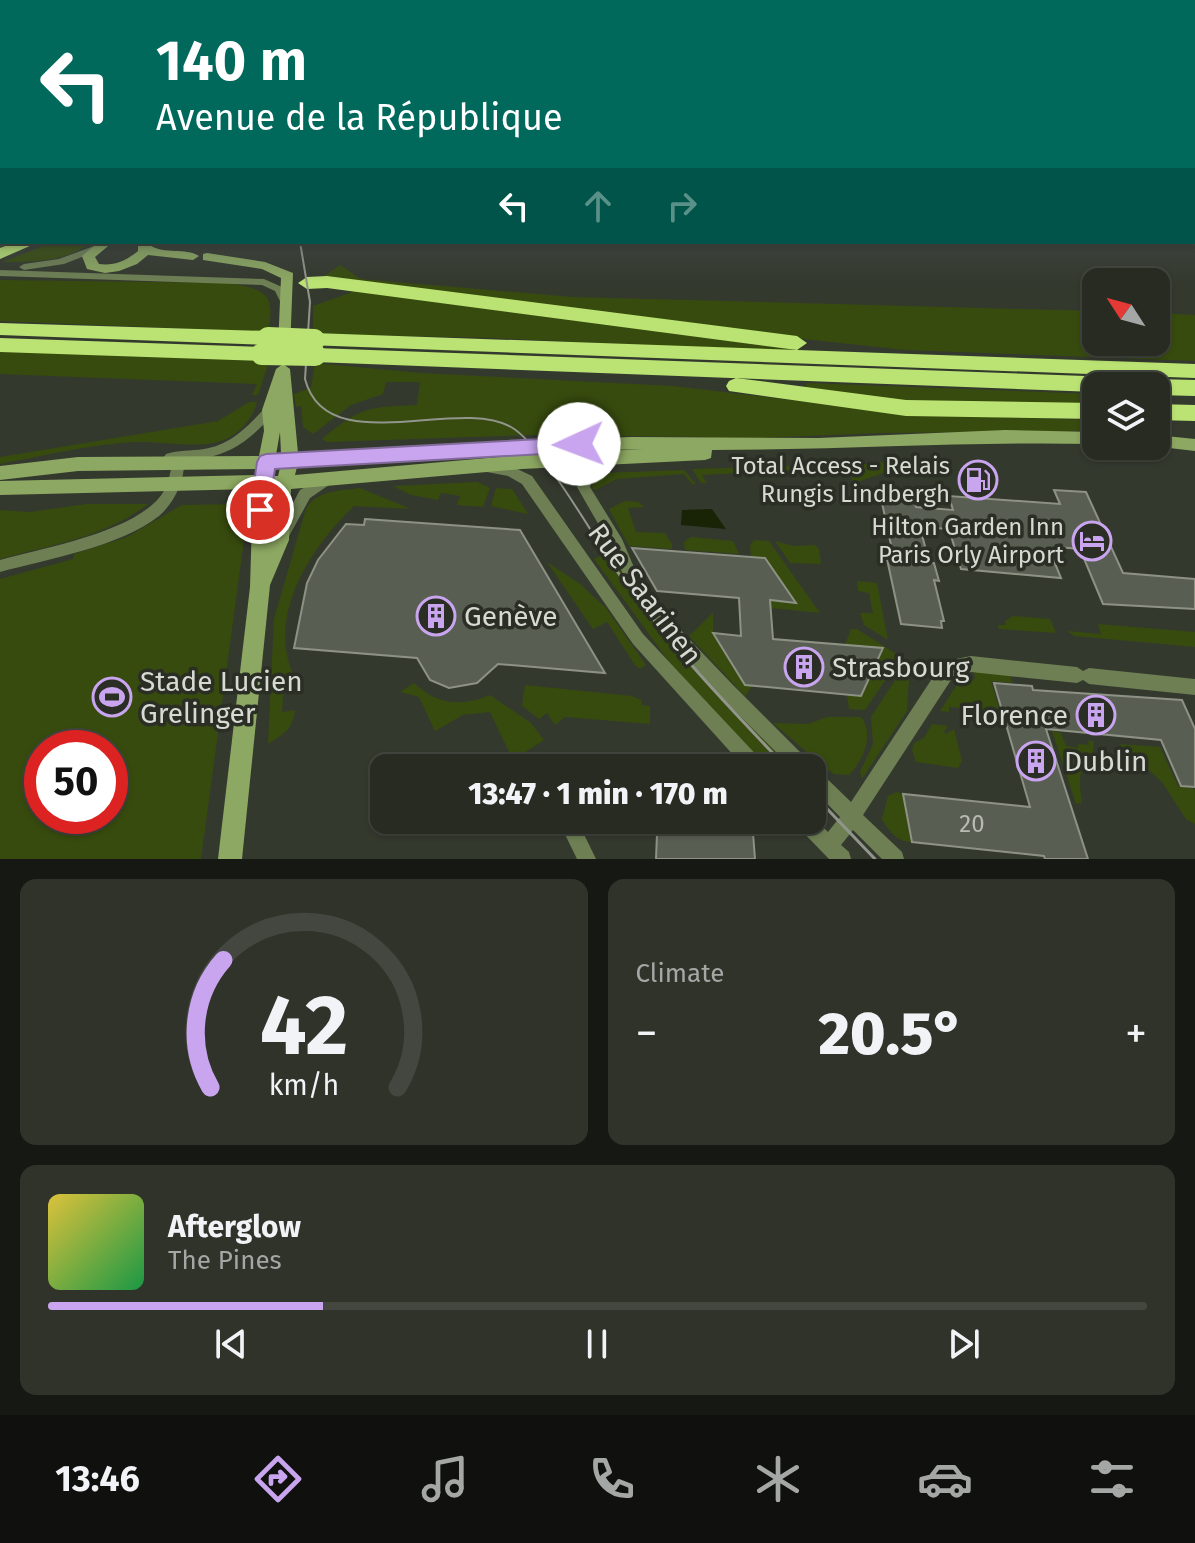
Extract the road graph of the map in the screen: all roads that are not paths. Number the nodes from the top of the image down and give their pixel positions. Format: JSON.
{"nodes":[{"id":1,"x":26,"y":244,"type":"edge"},
{"id":2,"x":100,"y":245,"type":"edge"},
{"id":3,"x":145,"y":245,"type":"edge"},
{"id":4,"x":0,"y":254,"type":"edge"},
{"id":5,"x":18,"y":267,"type":"junction"},
{"id":6,"x":106,"y":269,"type":"junction"},
{"id":7,"x":1,"y":271,"type":"edge"},
{"id":8,"x":285,"y":274,"type":"junction"},
{"id":9,"x":264,"y":282,"type":"junction"},
{"id":10,"x":312,"y":282,"type":"junction"},
{"id":11,"x":286,"y":298,"type":"junction"},
{"id":12,"x":0,"y":329,"type":"edge"},
{"id":13,"x":0,"y":345,"type":"edge"},
{"id":14,"x":265,"y":346,"type":"junction"},
{"id":15,"x":315,"y":348,"type":"junction"},
{"id":16,"x":876,"y":358,"type":"junction"},
{"id":17,"x":554,"y":366,"type":"junction"},
{"id":18,"x":283,"y":369,"type":"junction"},
{"id":19,"x":1195,"y":371,"type":"edge"},
{"id":20,"x":1082,"y":384,"type":"edge"},
{"id":21,"x":1170,"y":387,"type":"edge"},
{"id":22,"x":1195,"y":388,"type":"edge"},
{"id":23,"x":270,"y":410,"type":"junction"},
{"id":24,"x":1082,"y":411,"type":"edge"},
{"id":25,"x":1170,"y":412,"type":"edge"},
{"id":26,"x":1195,"y":413,"type":"edge"},
{"id":27,"x":1082,"y":438,"type":"edge"},
{"id":28,"x":1170,"y":442,"type":"edge"},
{"id":29,"x":819,"y":444,"type":"junction"},
{"id":30,"x":1195,"y":445,"type":"edge"},
{"id":31,"x":603,"y":458,"type":"junction"},
{"id":32,"x":290,"y":460,"type":"junction"},
{"id":33,"x":266,"y":462,"type":"junction"},
{"id":34,"x":179,"y":463,"type":"junction"},
{"id":35,"x":78,"y":464,"type":"junction"},
{"id":36,"x":486,"y":467,"type":"junction"},
{"id":37,"x":0,"y":473,"type":"edge"},
{"id":38,"x":324,"y":481,"type":"junction"},
{"id":39,"x":173,"y":483,"type":"junction"},
{"id":40,"x":262,"y":483,"type":"junction"},
{"id":41,"x":285,"y":483,"type":"junction"},
{"id":42,"x":0,"y":488,"type":"edge"},
{"id":43,"x":280,"y":540,"type":"junction"},
{"id":44,"x":0,"y":566,"type":"edge"},
{"id":45,"x":260,"y":587,"type":"junction"},
{"id":46,"x":1195,"y":687,"type":"edge"},
{"id":47,"x":744,"y":754,"type":"edge"},
{"id":48,"x":790,"y":754,"type":"edge"},
{"id":49,"x":826,"y":790,"type":"edge"},
{"id":50,"x":852,"y":816,"type":"junction"},
{"id":51,"x":574,"y":834,"type":"edge"},
{"id":52,"x":817,"y":834,"type":"edge"},
{"id":53,"x":836,"y":852,"type":"edge"},
{"id":54,"x":230,"y":859,"type":"edge"},
{"id":55,"x":587,"y":859,"type":"edge"},
{"id":56,"x":895,"y":859,"type":"edge"}],
"edges":[{"from":1,"to":4,"type":"highway"},
{"from":2,"to":5,"type":"street"},
{"from":2,"to":6,"type":"main road"},
{"from":3,"to":6,"type":"main road"},
{"from":3,"to":8,"type":"main road"},
{"from":5,"to":6,"type":"street"},
{"from":5,"to":7,"type":"street"},
{"from":6,"to":9,"type":"street"},
{"from":7,"to":9,"type":"street"},
{"from":8,"to":10,"type":"main road"},
{"from":8,"to":11,"type":"main road"},
{"from":9,"to":11,"type":"street"},
{"from":10,"to":11,"type":"main road"},
{"from":10,"to":16,"type":"highway"},
{"from":11,"to":18,"type":"main road"},
{"from":12,"to":14,"type":"highway"},
{"from":13,"to":14,"type":"highway"},
{"from":14,"to":15,"type":"highway","bridge":true},
{"from":15,"to":16,"type":"highway"},
{"from":15,"to":17,"type":"highway"},
{"from":16,"to":19,"type":"highway"},
{"from":17,"to":20,"type":"highway"},
{"from":17,"to":24,"type":"highway"},
{"from":18,"to":23,"type":"main road"},
{"from":18,"to":32,"type":"main road"},
{"from":21,"to":22,"type":"highway"},
{"from":23,"to":33,"type":"main road"},
{"from":23,"to":35,"type":"street"},
{"from":25,"to":26,"type":"highway"},
{"from":27,"to":29,"type":"main road"},
{"from":28,"to":30,"type":"main road"},
{"from":29,"to":31,"type":"main road"},
{"from":29,"to":32,"type":"main road"},
{"from":31,"to":36,"type":"main road"},
{"from":31,"to":48,"type":"street","name":"Rue Saarinen"},
{"from":32,"to":33,"type":"main road"},
{"from":32,"to":41,"type":"main road"},
{"from":33,"to":34,"type":"main road"},
{"from":33,"to":40,"type":"main road"},
{"from":34,"to":35,"type":"main road"},
{"from":34,"to":39,"type":"street"},
{"from":35,"to":37,"type":"main road"},
{"from":36,"to":38,"type":"main road"},
{"from":36,"to":47,"type":"street","name":"Rue Saarinen"},
{"from":38,"to":41,"type":"main road"},
{"from":38,"to":43,"type":"street"},
{"from":39,"to":40,"type":"main road"},
{"from":39,"to":42,"type":"main road"},
{"from":39,"to":44,"type":"street"},
{"from":40,"to":41,"type":"main road"},
{"from":40,"to":45,"type":"main road"},
{"from":41,"to":43,"type":"main road"},
{"from":43,"to":45,"type":"main road"},
{"from":45,"to":54,"type":"main road"},
{"from":46,"to":50,"type":"street"},
{"from":49,"to":50,"type":"street"},
{"from":50,"to":53,"type":"street"},
{"from":50,"to":56,"type":"street"},
{"from":51,"to":55,"type":"street"},
{"from":52,"to":53,"type":"street"}]}
